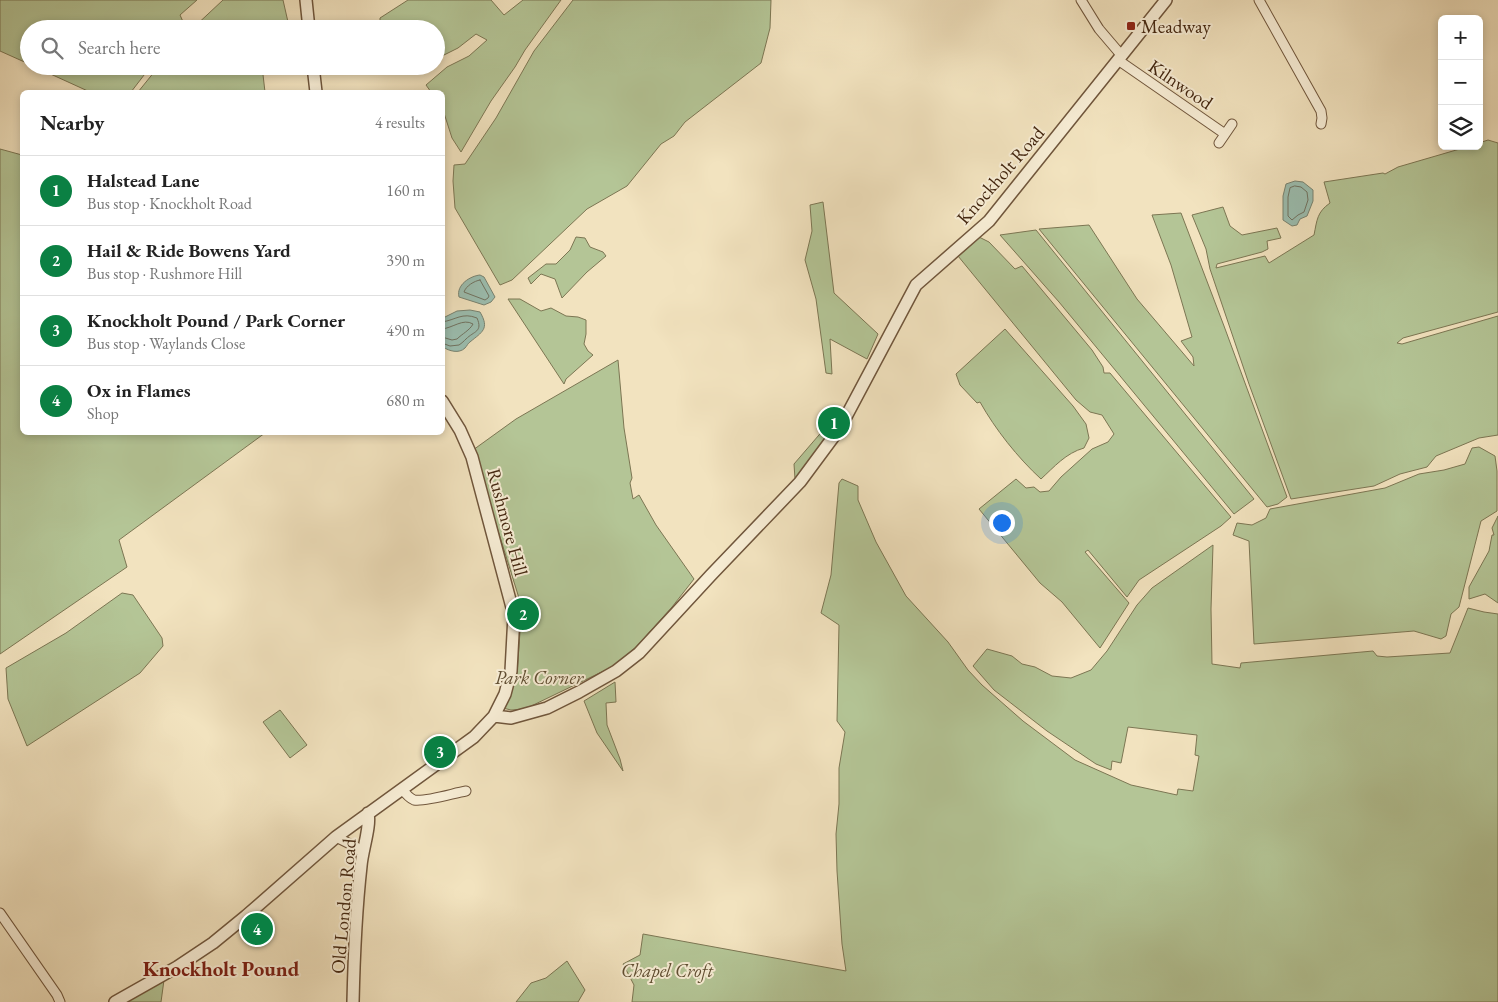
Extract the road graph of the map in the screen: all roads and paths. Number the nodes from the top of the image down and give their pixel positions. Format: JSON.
{"nodes":[{"id":1,"x":306,"y":0,"type":"edge"},
{"id":2,"x":1081,"y":0,"type":"edge"},
{"id":3,"x":1166,"y":0,"type":"edge"},
{"id":4,"x":1259,"y":0,"type":"edge"},
{"id":5,"x":308,"y":20,"type":"edge"},
{"id":6,"x":1120,"y":58,"type":"junction"},
{"id":7,"x":314,"y":75,"type":"edge"},
{"id":8,"x":316,"y":90,"type":"edge"},
{"id":9,"x":1232,"y":124,"type":"dead end"},
{"id":10,"x":1321,"y":124,"type":"dead end"},
{"id":11,"x":1225,"y":134,"type":"junction"},
{"id":12,"x":1219,"y":143,"type":"dead end"},
{"id":13,"x":445,"y":406,"type":"edge"},
{"id":14,"x":494,"y":716,"type":"junction"},
{"id":15,"x":402,"y":789,"type":"junction"},
{"id":16,"x":466,"y":791,"type":"dead end"},
{"id":17,"x":368,"y":812,"type":"junction"},
{"id":18,"x":336,"y":837,"type":"junction"},
{"id":19,"x":362,"y":852,"type":"junction"},
{"id":20,"x":0,"y":913,"type":"edge"},
{"id":21,"x":60,"y":1002,"type":"edge"},
{"id":22,"x":115,"y":1002,"type":"edge"},
{"id":23,"x":353,"y":1002,"type":"edge"}],
"edges":[{"from":1,"to":5,"type":"street"},
{"from":2,"to":6,"type":"street","name":"Kilnwood"},
{"from":3,"to":6,"type":"street","name":"Knockholt Road"},
{"from":4,"to":10,"type":"street"},
{"from":6,"to":11,"type":"street","name":"Kilnwood"},
{"from":6,"to":14,"type":"street","name":"Knockholt Road"},
{"from":7,"to":8,"type":"street"},
{"from":9,"to":11,"type":"street","name":"Kilnwood"},
{"from":11,"to":12,"type":"street","name":"Kilnwood"},
{"from":13,"to":14,"type":"street","name":"Rushmore Hill"},
{"from":14,"to":15,"type":"street","name":"Rushmore Hill"},
{"from":15,"to":16,"type":"street"},
{"from":15,"to":17,"type":"street","name":"Rushmore Hill"},
{"from":17,"to":18,"type":"street","name":"Rushmore Hill"},
{"from":17,"to":19,"type":"street","name":"Old London Road"},
{"from":18,"to":19,"type":"street"},
{"from":18,"to":22,"type":"street","name":"Rushmore Hill"},
{"from":19,"to":23,"type":"street","name":"Old London Road"},
{"from":20,"to":21,"type":"street"}]}
